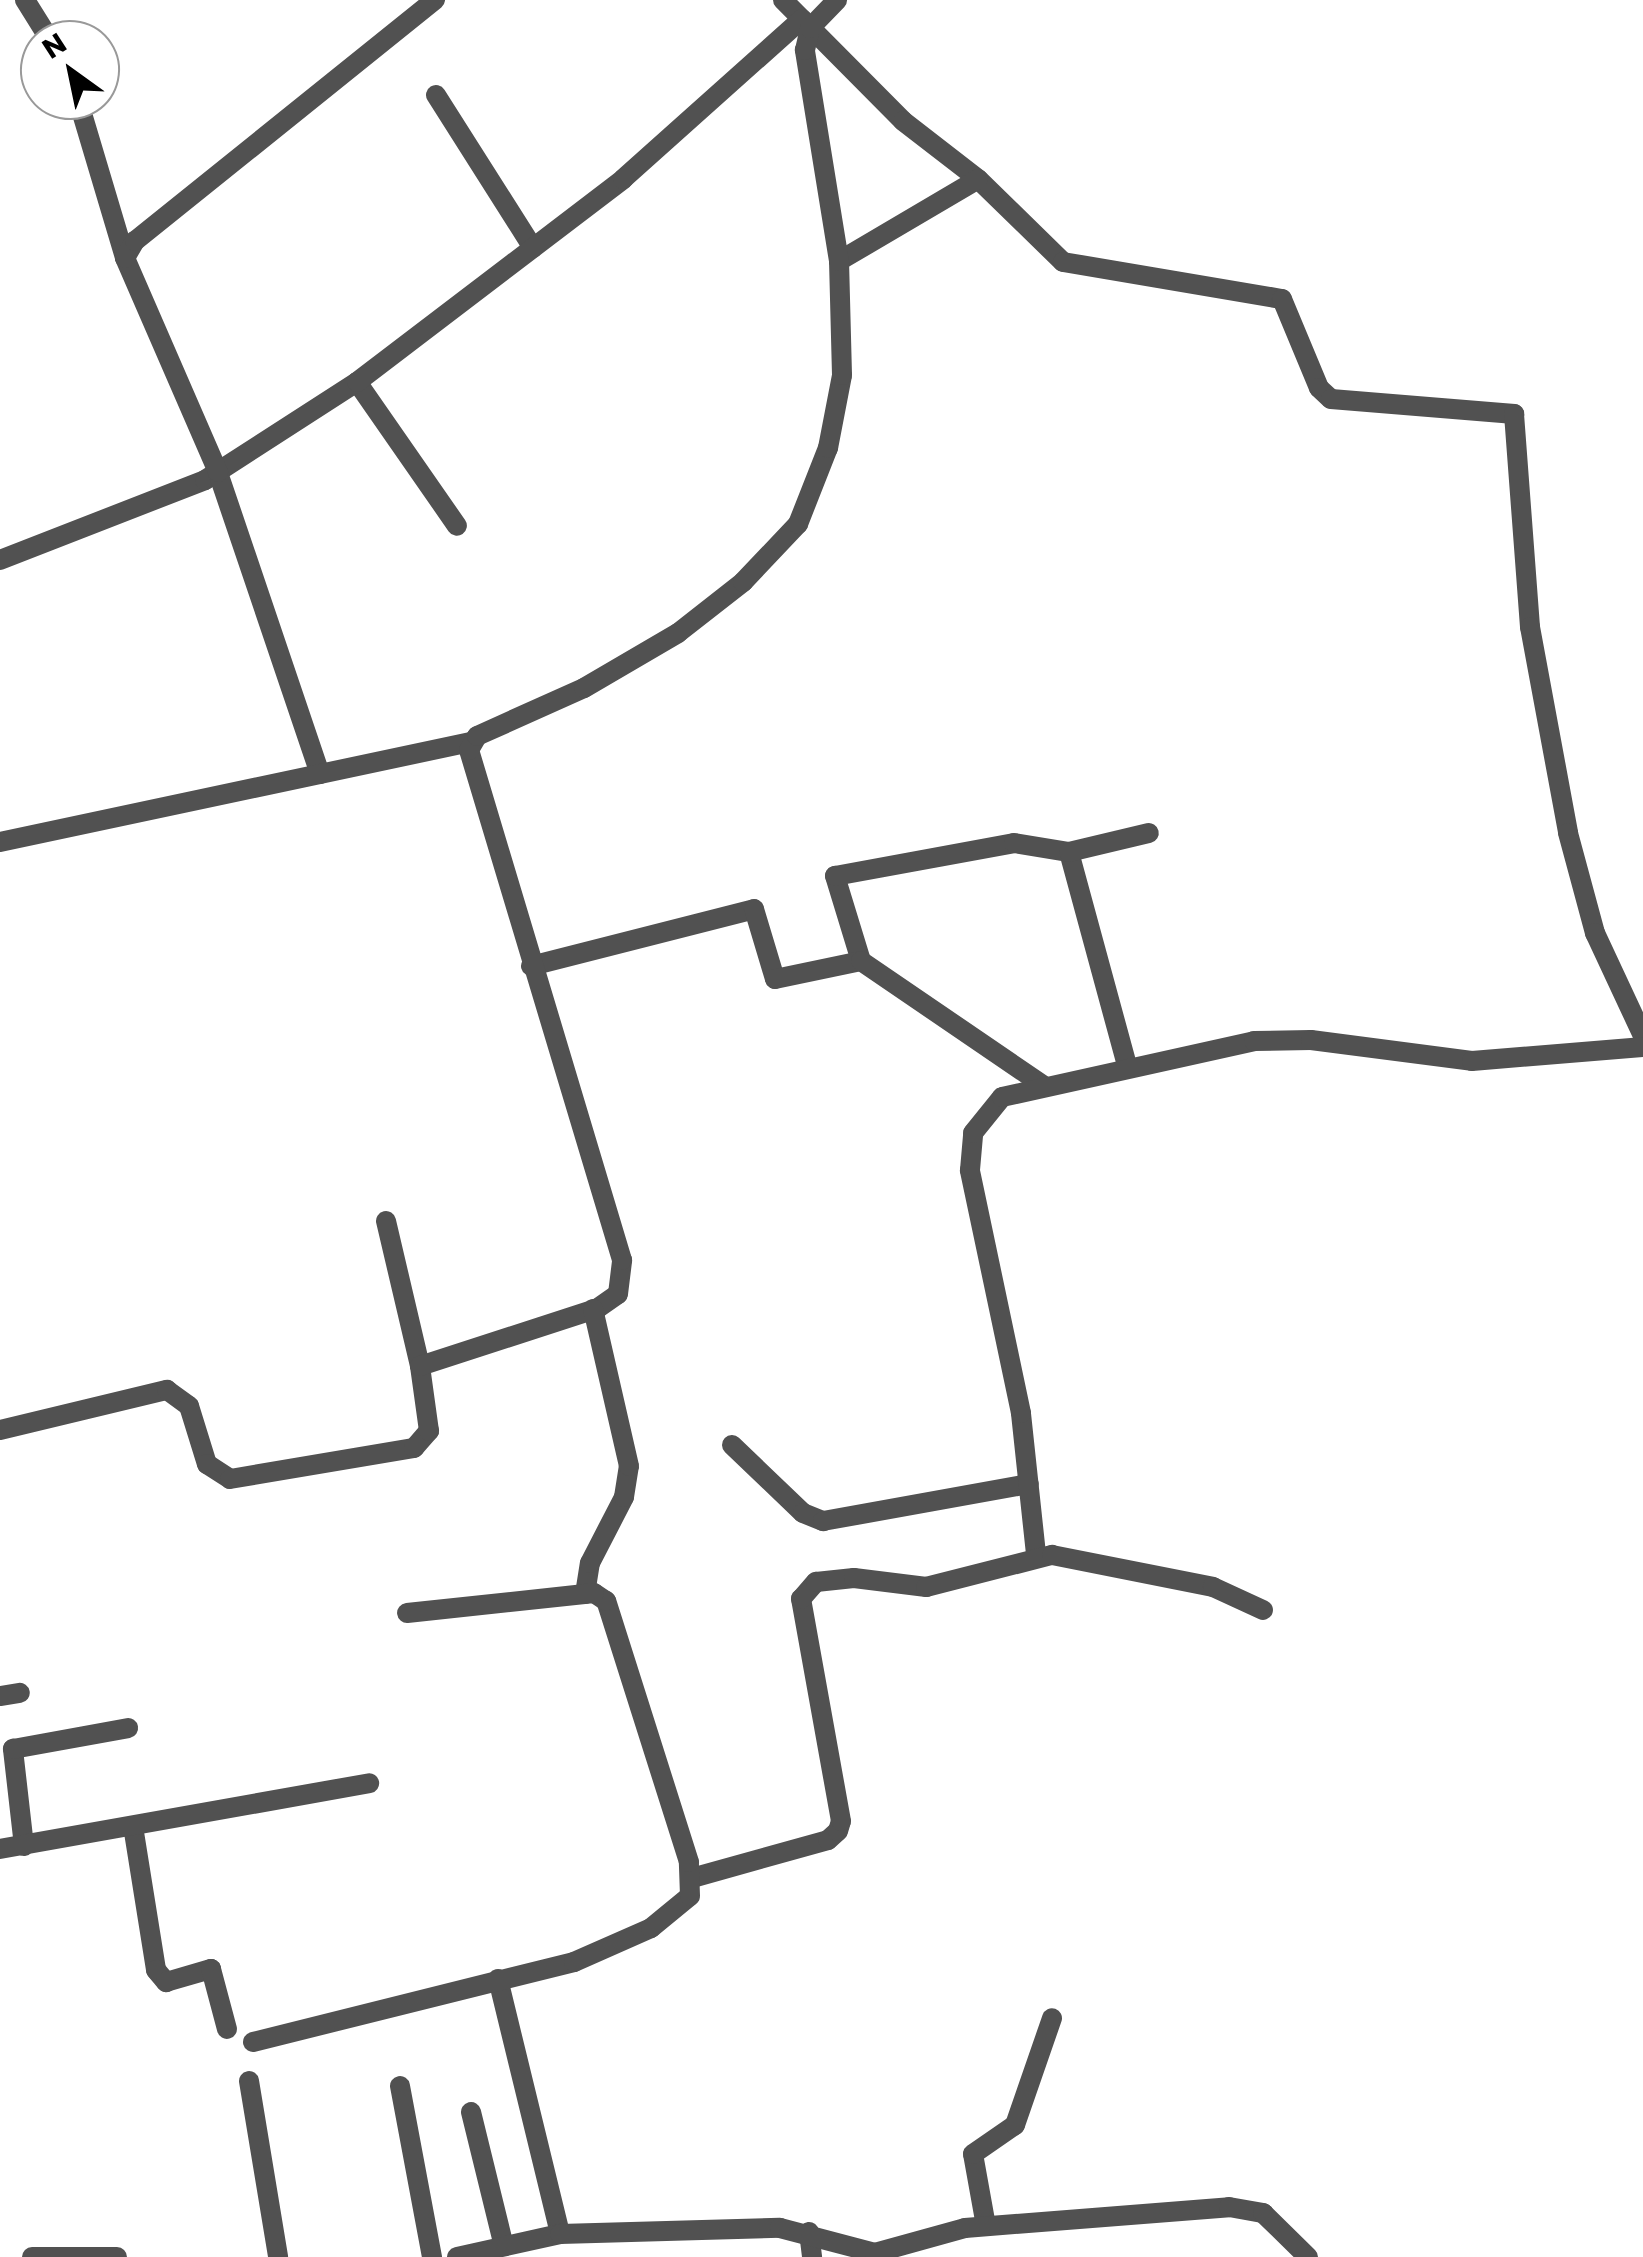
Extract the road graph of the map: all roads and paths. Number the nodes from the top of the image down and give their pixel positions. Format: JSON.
{"nodes":[{"id":1,"x":436,"y":0,"type":"edge"},
{"id":2,"x":782,"y":0,"type":"edge"},
{"id":3,"x":838,"y":0,"type":"edge"},
{"id":4,"x":806,"y":24,"type":"junction"},
{"id":5,"x":436,"y":95,"type":"dead end"},
{"id":6,"x":84,"y":120,"type":"edge"},
{"id":7,"x":978,"y":180,"type":"junction"},
{"id":8,"x":533,"y":248,"type":"junction"},
{"id":9,"x":125,"y":258,"type":"junction"},
{"id":10,"x":839,"y":261,"type":"junction"},
{"id":11,"x":357,"y":382,"type":"junction"},
{"id":12,"x":218,"y":472,"type":"junction"},
{"id":13,"x":457,"y":526,"type":"dead end"},
{"id":14,"x":0,"y":560,"type":"edge"},
{"id":15,"x":471,"y":742,"type":"junction"},
{"id":16,"x":320,"y":774,"type":"junction"},
{"id":17,"x":1149,"y":834,"type":"dead end"},
{"id":18,"x":0,"y":842,"type":"edge"},
{"id":19,"x":1069,"y":852,"type":"junction"},
{"id":20,"x":860,"y":961,"type":"junction"},
{"id":21,"x":532,"y":966,"type":"junction"},
{"id":22,"x":1643,"y":1036,"type":"edge"},
{"id":23,"x":1643,"y":1047,"type":"edge"},
{"id":24,"x":1127,"y":1066,"type":"junction"},
{"id":25,"x":1043,"y":1085,"type":"junction"},
{"id":26,"x":386,"y":1222,"type":"dead end"},
{"id":27,"x":594,"y":1309,"type":"junction"},
{"id":28,"x":420,"y":1366,"type":"junction"},
{"id":29,"x":0,"y":1430,"type":"edge"},
{"id":30,"x":732,"y":1445,"type":"dead end"},
{"id":31,"x":1029,"y":1484,"type":"junction"},
{"id":32,"x":1036,"y":1554,"type":"junction"},
{"id":33,"x":585,"y":1594,"type":"junction"},
{"id":34,"x":1263,"y":1610,"type":"dead end"},
{"id":35,"x":407,"y":1613,"type":"dead end"},
{"id":36,"x":128,"y":1728,"type":"dead end"},
{"id":37,"x":369,"y":1783,"type":"dead end"},
{"id":38,"x":133,"y":1826,"type":"junction"},
{"id":39,"x":24,"y":1846,"type":"junction"},
{"id":40,"x":0,"y":1848,"type":"edge"},
{"id":41,"x":692,"y":1878,"type":"junction"},
{"id":42,"x":498,"y":1979,"type":"junction"},
{"id":43,"x":1052,"y":2018,"type":"dead end"},
{"id":44,"x":227,"y":2029,"type":"dead end"},
{"id":45,"x":253,"y":2042,"type":"dead end"},
{"id":46,"x":249,"y":2080,"type":"dead end"},
{"id":47,"x":400,"y":2086,"type":"dead end"},
{"id":48,"x":471,"y":2112,"type":"dead end"},
{"id":49,"x":986,"y":2226,"type":"junction"},
{"id":50,"x":808,"y":2232,"type":"junction"},
{"id":51,"x":560,"y":2234,"type":"junction"},
{"id":52,"x":504,"y":2246,"type":"junction"},
{"id":53,"x":32,"y":2257,"type":"edge"},
{"id":54,"x":117,"y":2257,"type":"edge"},
{"id":55,"x":278,"y":2257,"type":"edge"},
{"id":56,"x":432,"y":2257,"type":"edge"},
{"id":57,"x":458,"y":2257,"type":"edge"},
{"id":58,"x":812,"y":2257,"type":"edge"},
{"id":59,"x":1308,"y":2257,"type":"edge"}],
"edges":[{"from":1,"to":9,"type":"street"},
{"from":2,"to":4,"type":"street"},
{"from":3,"to":4,"type":"street"},
{"from":4,"to":7,"type":"street"},
{"from":4,"to":8,"type":"street"},
{"from":4,"to":10,"type":"street"},
{"from":5,"to":8,"type":"street"},
{"from":6,"to":9,"type":"street"},
{"from":7,"to":10,"type":"street"},
{"from":7,"to":22,"type":"street"},
{"from":8,"to":11,"type":"street"},
{"from":9,"to":12,"type":"street"},
{"from":10,"to":15,"type":"street"},
{"from":11,"to":12,"type":"street"},
{"from":11,"to":13,"type":"street"},
{"from":12,"to":14,"type":"street"},
{"from":12,"to":16,"type":"street"},
{"from":15,"to":16,"type":"street"},
{"from":15,"to":21,"type":"street"},
{"from":16,"to":18,"type":"street"},
{"from":17,"to":19,"type":"street"},
{"from":19,"to":20,"type":"street"},
{"from":19,"to":24,"type":"street"},
{"from":20,"to":21,"type":"street"},
{"from":20,"to":25,"type":"street"},
{"from":21,"to":27,"type":"street"},
{"from":23,"to":24,"type":"street"},
{"from":24,"to":25,"type":"street"},
{"from":25,"to":31,"type":"street"},
{"from":26,"to":28,"type":"street"},
{"from":27,"to":28,"type":"street"},
{"from":27,"to":33,"type":"street"},
{"from":28,"to":29,"type":"street"},
{"from":30,"to":31,"type":"street"},
{"from":31,"to":32,"type":"street"},
{"from":32,"to":34,"type":"street"},
{"from":32,"to":41,"type":"street"},
{"from":33,"to":35,"type":"street"},
{"from":33,"to":41,"type":"street"},
{"from":36,"to":39,"type":"street"},
{"from":37,"to":38,"type":"street"},
{"from":38,"to":39,"type":"street"},
{"from":38,"to":44,"type":"street"},
{"from":39,"to":40,"type":"street"},
{"from":41,"to":42,"type":"street"},
{"from":42,"to":45,"type":"street"},
{"from":42,"to":51,"type":"street"},
{"from":43,"to":49,"type":"street"},
{"from":46,"to":55,"type":"street"},
{"from":47,"to":56,"type":"street"},
{"from":48,"to":52,"type":"street"},
{"from":49,"to":50,"type":"street"},
{"from":49,"to":59,"type":"street"},
{"from":50,"to":51,"type":"street"},
{"from":50,"to":58,"type":"street"},
{"from":51,"to":52,"type":"street"},
{"from":52,"to":57,"type":"street"},
{"from":53,"to":54,"type":"street"}]}
